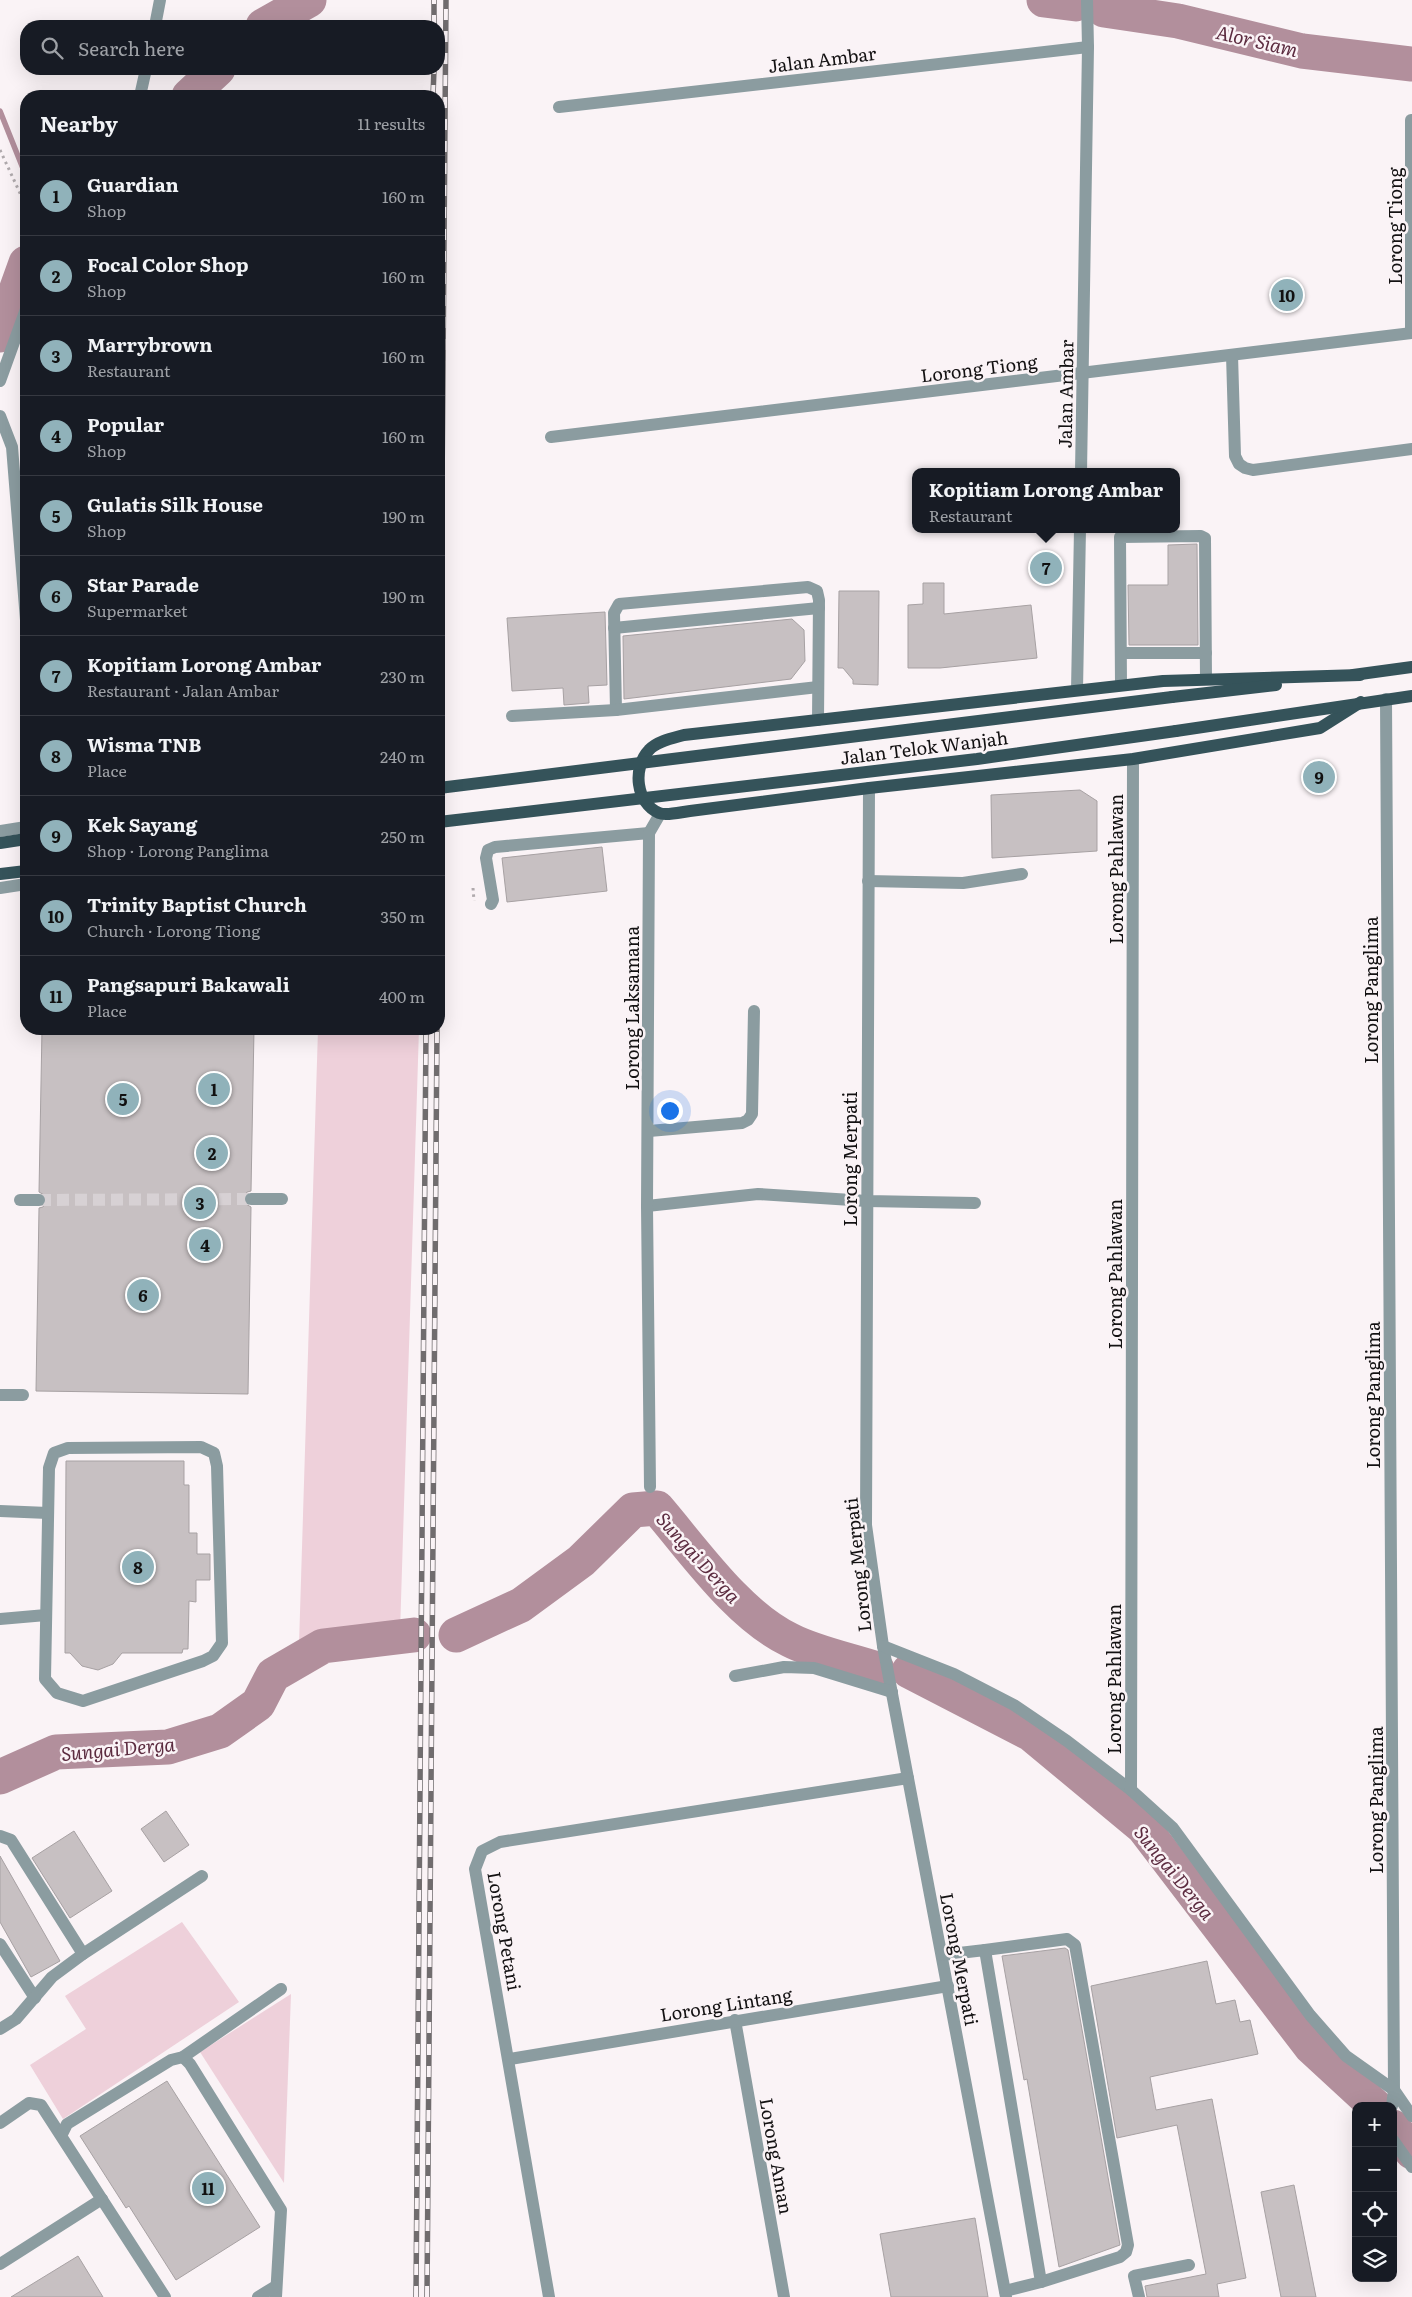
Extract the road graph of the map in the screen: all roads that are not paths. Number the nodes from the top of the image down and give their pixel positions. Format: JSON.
{"nodes":[{"id":1,"x":160,"y":0,"type":"edge"},
{"id":2,"x":1086,"y":0,"type":"edge"},
{"id":3,"x":156,"y":20,"type":"edge"},
{"id":4,"x":1088,"y":47,"type":"junction"},
{"id":5,"x":145,"y":75,"type":"edge"},
{"id":6,"x":141,"y":90,"type":"edge"},
{"id":7,"x":559,"y":107,"type":"dead end"},
{"id":8,"x":1411,"y":120,"type":"edge"},
{"id":9,"x":20,"y":326,"type":"edge"},
{"id":10,"x":1412,"y":333,"type":"edge"},
{"id":11,"x":1232,"y":355,"type":"junction"},
{"id":12,"x":1083,"y":373,"type":"junction"},
{"id":13,"x":0,"y":381,"type":"edge"},
{"id":14,"x":0,"y":416,"type":"edge"},
{"id":15,"x":551,"y":437,"type":"dead end"},
{"id":16,"x":1412,"y":449,"type":"edge"},
{"id":17,"x":1081,"y":468,"type":"edge"},
{"id":18,"x":1080,"y":533,"type":"edge"},
{"id":19,"x":20,"y":546,"type":"edge"},
{"id":20,"x":819,"y":608,"type":"junction"},
{"id":21,"x":614,"y":628,"type":"junction"},
{"id":22,"x":1121,"y":653,"type":"junction"},
{"id":23,"x":1206,"y":653,"type":"junction"},
{"id":24,"x":1412,"y":667,"type":"edge"},
{"id":25,"x":1360,"y":675,"type":"junction"},
{"id":26,"x":1206,"y":679,"type":"junction"},
{"id":27,"x":1121,"y":685,"type":"junction"},
{"id":28,"x":818,"y":687,"type":"junction"},
{"id":29,"x":1077,"y":690,"type":"junction"},
{"id":30,"x":1412,"y":696,"type":"edge"},
{"id":31,"x":1386,"y":699,"type":"junction"},
{"id":32,"x":1362,"y":702,"type":"junction"},
{"id":33,"x":611,"y":710,"type":"junction"},
{"id":34,"x":512,"y":716,"type":"dead end"},
{"id":35,"x":818,"y":720,"type":"junction"},
{"id":36,"x":1133,"y":759,"type":"junction"},
{"id":37,"x":445,"y":787,"type":"edge"},
{"id":38,"x":869,"y":788,"type":"junction"},
{"id":39,"x":660,"y":814,"type":"junction"},
{"id":40,"x":445,"y":821,"type":"edge"},
{"id":41,"x":20,"y":828,"type":"edge"},
{"id":42,"x":0,"y":831,"type":"edge"},
{"id":43,"x":649,"y":833,"type":"junction"},
{"id":44,"x":20,"y":840,"type":"edge"},
{"id":45,"x":0,"y":843,"type":"edge"},
{"id":46,"x":20,"y":872,"type":"edge"},
{"id":47,"x":0,"y":874,"type":"edge"},
{"id":48,"x":1022,"y":874,"type":"dead end"},
{"id":49,"x":868,"y":881,"type":"junction"},
{"id":50,"x":20,"y":885,"type":"edge"},
{"id":51,"x":0,"y":888,"type":"edge"},
{"id":52,"x":491,"y":904,"type":"dead end"},
{"id":53,"x":754,"y":1010,"type":"dead end"},
{"id":54,"x":649,"y":1131,"type":"junction"},
{"id":55,"x":251,"y":1199,"type":"tunnel mouth"},
{"id":56,"x":282,"y":1199,"type":"dead end"},
{"id":57,"x":20,"y":1200,"type":"dead end"},
{"id":58,"x":39,"y":1200,"type":"tunnel mouth"},
{"id":59,"x":866,"y":1201,"type":"junction"},
{"id":60,"x":975,"y":1203,"type":"dead end"},
{"id":61,"x":647,"y":1206,"type":"junction"},
{"id":62,"x":0,"y":1395,"type":"edge"},
{"id":63,"x":23,"y":1395,"type":"dead end"},
{"id":64,"x":650,"y":1487,"type":"dead end"},
{"id":65,"x":0,"y":1511,"type":"edge"},
{"id":66,"x":48,"y":1513,"type":"junction"},
{"id":67,"x":46,"y":1615,"type":"junction"},
{"id":68,"x":0,"y":1619,"type":"edge"},
{"id":69,"x":884,"y":1646,"type":"junction"},
{"id":70,"x":735,"y":1676,"type":"dead end"},
{"id":71,"x":892,"y":1692,"type":"junction"},
{"id":72,"x":908,"y":1778,"type":"junction"},
{"id":73,"x":1130,"y":1790,"type":"junction"},
{"id":74,"x":0,"y":1836,"type":"edge"},
{"id":75,"x":202,"y":1876,"type":"dead end"},
{"id":76,"x":0,"y":1944,"type":"edge"},
{"id":77,"x":985,"y":1950,"type":"junction"},
{"id":78,"x":83,"y":1954,"type":"junction"},
{"id":79,"x":942,"y":1955,"type":"junction"},
{"id":80,"x":948,"y":1986,"type":"junction"},
{"id":81,"x":281,"y":1989,"type":"dead end"},
{"id":82,"x":36,"y":1998,"type":"junction"},
{"id":83,"x":735,"y":2020,"type":"junction"},
{"id":84,"x":0,"y":2029,"type":"edge"},
{"id":85,"x":183,"y":2057,"type":"junction"},
{"id":86,"x":510,"y":2059,"type":"junction"},
{"id":87,"x":1394,"y":2090,"type":"junction"},
{"id":88,"x":1392,"y":2102,"type":"edge"},
{"id":89,"x":1412,"y":2116,"type":"edge"},
{"id":90,"x":0,"y":2124,"type":"edge"},
{"id":91,"x":62,"y":2134,"type":"junction"},
{"id":92,"x":1397,"y":2146,"type":"edge"},
{"id":93,"x":1412,"y":2167,"type":"edge"},
{"id":94,"x":102,"y":2199,"type":"junction"},
{"id":95,"x":0,"y":2264,"type":"edge"},
{"id":96,"x":1189,"y":2265,"type":"dead end"},
{"id":97,"x":1041,"y":2282,"type":"junction"},
{"id":98,"x":276,"y":2292,"type":"edge"},
{"id":99,"x":1005,"y":2294,"type":"edge"},
{"id":100,"x":165,"y":2297,"type":"edge"},
{"id":101,"x":258,"y":2297,"type":"edge"},
{"id":102,"x":550,"y":2297,"type":"edge"},
{"id":103,"x":784,"y":2297,"type":"edge"},
{"id":104,"x":1139,"y":2297,"type":"edge"}],
"edges":[{"from":1,"to":3,"type":"street"},
{"from":2,"to":4,"type":"street","name":"Jalan Ambar"},
{"from":4,"to":7,"type":"street","name":"Jalan Ambar"},
{"from":4,"to":12,"type":"street","name":"Jalan Ambar"},
{"from":5,"to":6,"type":"street"},
{"from":8,"to":10,"type":"street","name":"Lorong Tiong"},
{"from":9,"to":13,"type":"street"},
{"from":10,"to":11,"type":"street","name":"Lorong Tiong"},
{"from":11,"to":12,"type":"street","name":"Lorong Tiong"},
{"from":11,"to":16,"type":"street"},
{"from":12,"to":15,"type":"street","name":"Lorong Tiong"},
{"from":12,"to":17,"type":"street","name":"Jalan Ambar"},
{"from":14,"to":19,"type":"street"},
{"from":18,"to":29,"type":"street"},
{"from":20,"to":21,"type":"street"},
{"from":20,"to":21,"type":"street"},
{"from":20,"to":28,"type":"street"},
{"from":21,"to":33,"type":"street"},
{"from":22,"to":23,"type":"street"},
{"from":22,"to":23,"type":"street"},
{"from":22,"to":27,"type":"street"},
{"from":23,"to":26,"type":"street"},
{"from":24,"to":25,"type":"main road","name":"Jalan Telok Wanjah"},
{"from":25,"to":26,"type":"main road"},
{"from":25,"to":37,"type":"main road","name":"Jalan Telok Wanjah","bridge":true},
{"from":26,"to":27,"type":"main road"},
{"from":27,"to":29,"type":"main road"},
{"from":28,"to":33,"type":"street"},
{"from":28,"to":35,"type":"street"},
{"from":29,"to":35,"type":"main road"},
{"from":30,"to":31,"type":"main road","name":"Jalan Telok Wanjah"},
{"from":31,"to":32,"type":"main road","name":"Jalan Telok Wanjah"},
{"from":31,"to":87,"type":"street","name":"Lorong Panglima"},
{"from":32,"to":36,"type":"main road"},
{"from":32,"to":40,"type":"main road","name":"Jalan Telok Wanjah","bridge":true},
{"from":33,"to":34,"type":"street"},
{"from":35,"to":39,"type":"main road"},
{"from":36,"to":38,"type":"main road"},
{"from":36,"to":73,"type":"street","name":"Lorong Pahlawan"},
{"from":38,"to":39,"type":"main road"},
{"from":38,"to":49,"type":"street","name":"Lorong Merpati"},
{"from":39,"to":43,"type":"street"},
{"from":41,"to":42,"type":"street"},
{"from":43,"to":52,"type":"street"},
{"from":43,"to":54,"type":"street","name":"Lorong Laksamana"},
{"from":44,"to":45,"type":"main road"},
{"from":46,"to":47,"type":"main road"},
{"from":48,"to":49,"type":"street"},
{"from":49,"to":59,"type":"street","name":"Lorong Merpati"},
{"from":50,"to":51,"type":"street"},
{"from":53,"to":54,"type":"street"},
{"from":54,"to":61,"type":"street","name":"Lorong Laksamana"},
{"from":55,"to":56,"type":"street"},
{"from":57,"to":58,"type":"street"},
{"from":59,"to":60,"type":"street"},
{"from":59,"to":61,"type":"street"},
{"from":59,"to":69,"type":"street","name":"Lorong Merpati"},
{"from":61,"to":64,"type":"street","name":"Lorong Laksamana"},
{"from":62,"to":63,"type":"street"},
{"from":65,"to":66,"type":"street"},
{"from":66,"to":67,"type":"street"},
{"from":66,"to":67,"type":"street"},
{"from":67,"to":68,"type":"street"},
{"from":69,"to":71,"type":"street","name":"Lorong Merpati"},
{"from":69,"to":73,"type":"street"},
{"from":70,"to":71,"type":"street"},
{"from":71,"to":72,"type":"street","name":"Lorong Merpati"},
{"from":72,"to":79,"type":"street","name":"Lorong Merpati"},
{"from":72,"to":86,"type":"street","name":"Lorong Petani"},
{"from":73,"to":87,"type":"street"},
{"from":74,"to":78,"type":"street"},
{"from":75,"to":78,"type":"street"},
{"from":76,"to":82,"type":"street"},
{"from":77,"to":79,"type":"street"},
{"from":77,"to":97,"type":"street"},
{"from":77,"to":97,"type":"street"},
{"from":78,"to":82,"type":"street"},
{"from":79,"to":80,"type":"street","name":"Lorong Merpati"},
{"from":80,"to":83,"type":"street","name":"Lorong Lintang"},
{"from":80,"to":99,"type":"street","name":"Lorong Merpati"},
{"from":81,"to":85,"type":"street"},
{"from":82,"to":84,"type":"street"},
{"from":83,"to":86,"type":"street","name":"Lorong Lintang"},
{"from":83,"to":103,"type":"street","name":"Lorong Aman"},
{"from":85,"to":91,"type":"street"},
{"from":85,"to":98,"type":"street"},
{"from":86,"to":102,"type":"street","name":"Lorong Petani"},
{"from":87,"to":88,"type":"street","name":"Lorong Panglima"},
{"from":87,"to":89,"type":"street"},
{"from":90,"to":91,"type":"street"},
{"from":91,"to":94,"type":"street"},
{"from":92,"to":93,"type":"street"},
{"from":94,"to":95,"type":"street"},
{"from":94,"to":100,"type":"street"},
{"from":96,"to":104,"type":"street"},
{"from":97,"to":99,"type":"street"},
{"from":98,"to":101,"type":"street"}]}
